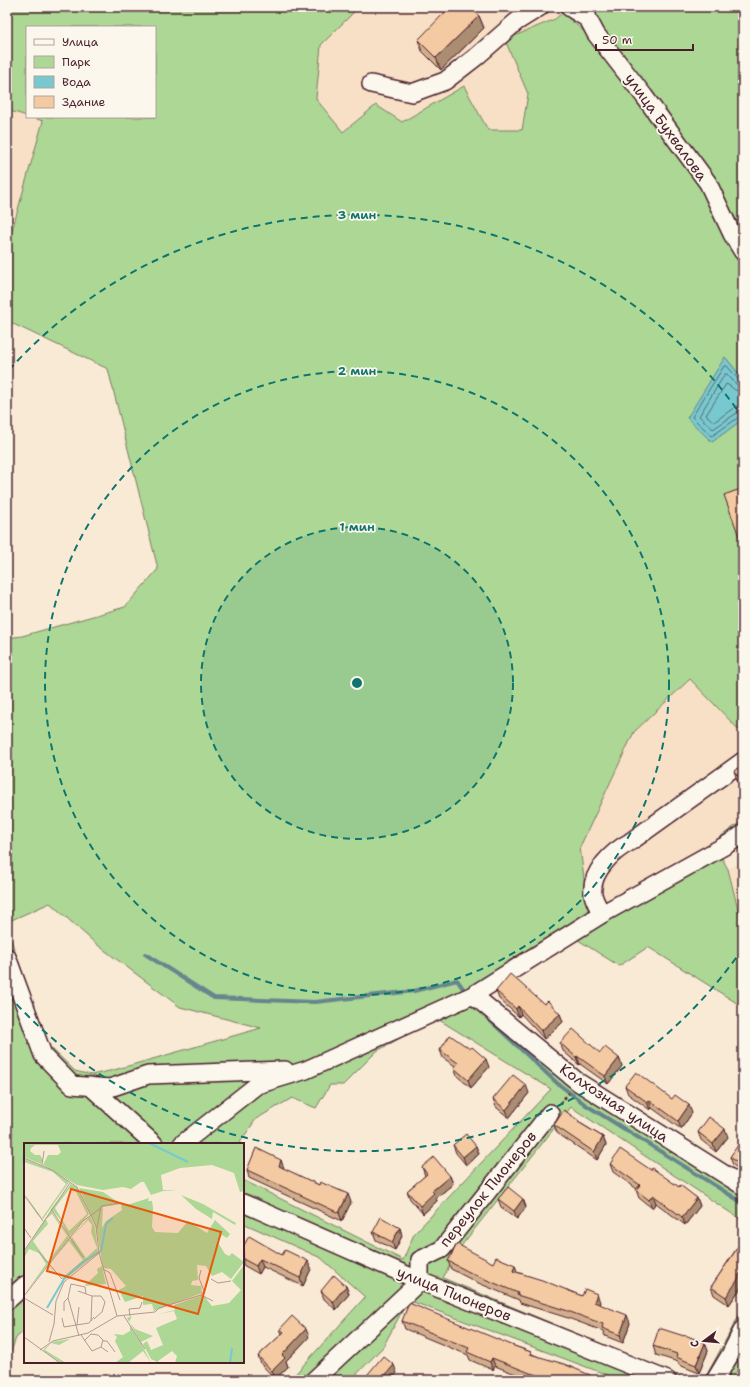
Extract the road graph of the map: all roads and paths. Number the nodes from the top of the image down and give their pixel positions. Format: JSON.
{"nodes":[{"id":1,"x":540,"y":7,"type":"edge"},
{"id":2,"x":569,"y":7,"type":"edge"},
{"id":3,"x":586,"y":13,"type":"edge"},
{"id":4,"x":371,"y":84,"type":"dead end"},
{"id":5,"x":743,"y":252,"type":"edge"},
{"id":6,"x":743,"y":761,"type":"edge"},
{"id":7,"x":743,"y":834,"type":"edge"},
{"id":8,"x":602,"y":914,"type":"junction"},
{"id":9,"x":7,"y":957,"type":"edge"},
{"id":10,"x":473,"y":995,"type":"junction"},
{"id":11,"x":306,"y":1070,"type":"junction"},
{"id":12,"x":90,"y":1086,"type":"junction"},
{"id":13,"x":572,"y":1088,"type":"dead end"},
{"id":14,"x":562,"y":1101,"type":"dead end"},
{"id":15,"x":550,"y":1113,"type":"dead end"},
{"id":16,"x":153,"y":1143,"type":"edge"},
{"id":17,"x":183,"y":1143,"type":"edge"},
{"id":18,"x":743,"y":1186,"type":"edge"},
{"id":19,"x":244,"y":1203,"type":"edge"},
{"id":20,"x":420,"y":1281,"type":"junction"},
{"id":21,"x":24,"y":1286,"type":"edge"},
{"id":22,"x":7,"y":1301,"type":"edge"},
{"id":23,"x":743,"y":1329,"type":"edge"},
{"id":24,"x":314,"y":1380,"type":"edge"},
{"id":25,"x":667,"y":1380,"type":"edge"},
{"id":26,"x":715,"y":1380,"type":"edge"}],
"edges":[{"from":1,"to":4,"type":"street"},
{"from":2,"to":3,"type":"street"},
{"from":3,"to":5,"type":"street","name":"улица Бухвалова"},
{"from":6,"to":8,"type":"street"},
{"from":7,"to":8,"type":"street"},
{"from":8,"to":10,"type":"street"},
{"from":9,"to":12,"type":"street"},
{"from":10,"to":11,"type":"street"},
{"from":10,"to":18,"type":"street","name":"Колхозная улица"},
{"from":11,"to":12,"type":"street"},
{"from":11,"to":17,"type":"street"},
{"from":12,"to":16,"type":"street"},
{"from":13,"to":14,"type":"path"},
{"from":15,"to":20,"type":"street","name":"переулок Пионеров"},
{"from":19,"to":20,"type":"street","name":"улица Пионеров"},
{"from":20,"to":24,"type":"street"},
{"from":20,"to":25,"type":"street","name":"улица Пионеров"},
{"from":21,"to":22,"type":"street"},
{"from":23,"to":26,"type":"street"}]}
